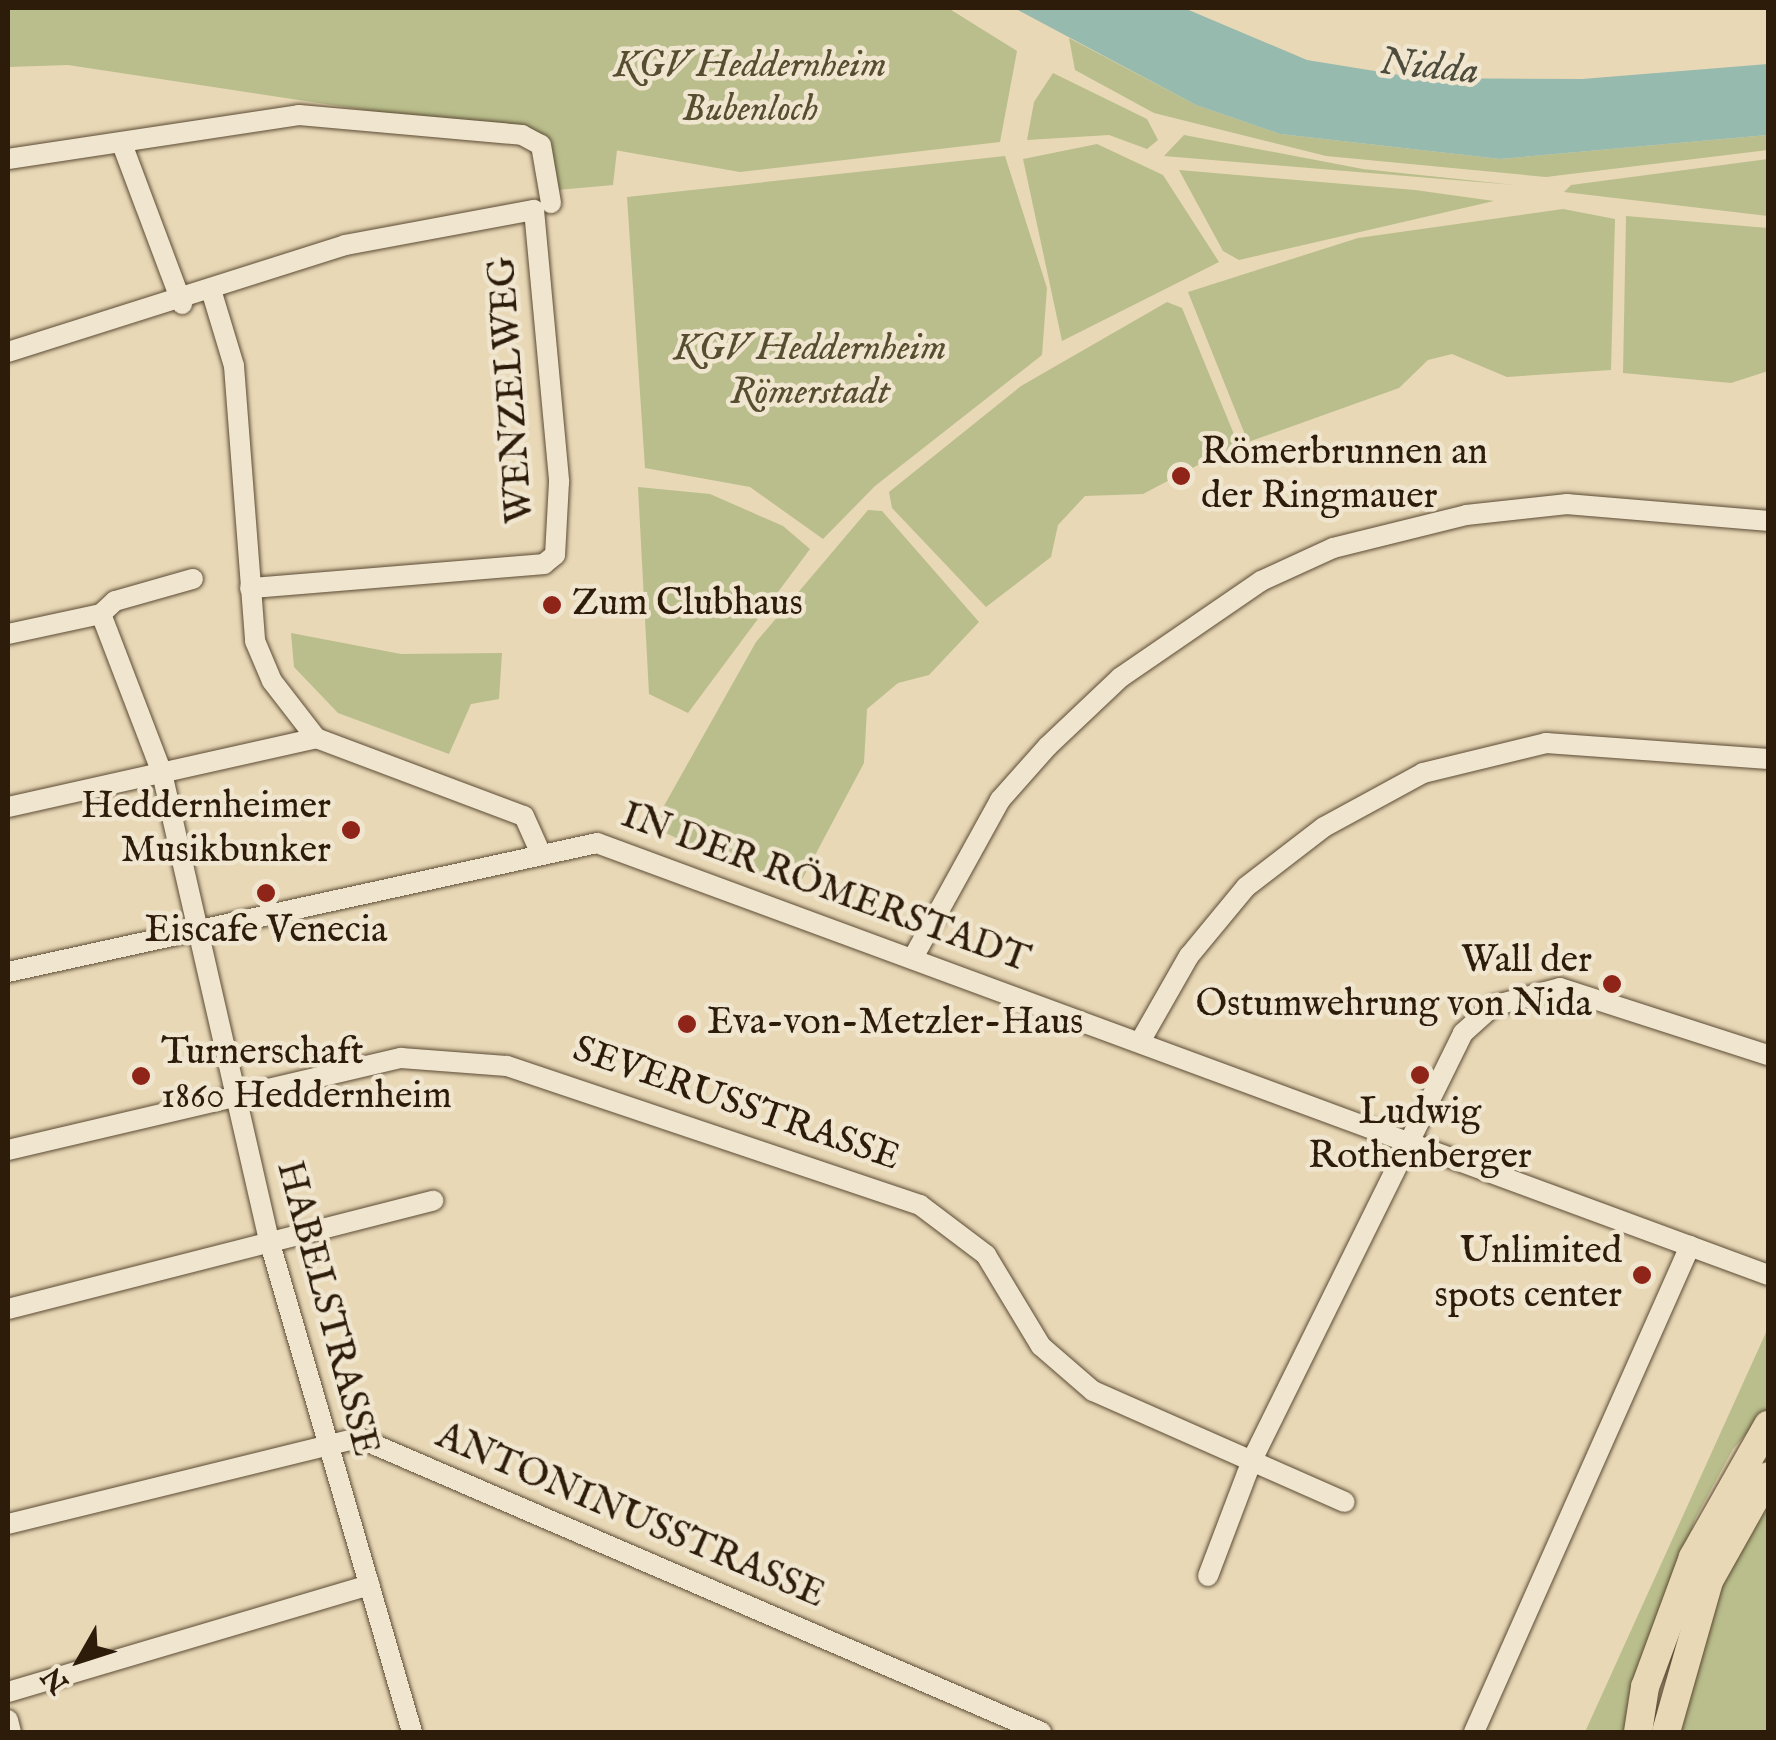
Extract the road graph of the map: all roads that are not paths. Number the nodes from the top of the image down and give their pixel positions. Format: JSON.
{"nodes":[{"id":1,"x":122,"y":144,"type":"junction"},
{"id":2,"x":8,"y":158,"type":"edge"},
{"id":3,"x":542,"y":207,"type":"junction"},
{"id":4,"x":212,"y":294,"type":"junction"},
{"id":5,"x":182,"y":304,"type":"junction"},
{"id":6,"x":8,"y":352,"type":"edge"},
{"id":7,"x":1768,"y":521,"type":"edge"},
{"id":8,"x":193,"y":579,"type":"dead end"},
{"id":9,"x":250,"y":588,"type":"junction"},
{"id":10,"x":101,"y":614,"type":"junction"},
{"id":11,"x":8,"y":634,"type":"edge"},
{"id":12,"x":316,"y":738,"type":"junction"},
{"id":13,"x":1768,"y":759,"type":"edge"},
{"id":14,"x":162,"y":773,"type":"junction"},
{"id":15,"x":8,"y":807,"type":"edge"},
{"id":16,"x":541,"y":854,"type":"junction"},
{"id":17,"x":198,"y":931,"type":"junction"},
{"id":18,"x":914,"y":956,"type":"junction"},
{"id":19,"x":8,"y":972,"type":"edge"},
{"id":20,"x":1142,"y":1040,"type":"junction"},
{"id":21,"x":1768,"y":1054,"type":"edge"},
{"id":22,"x":235,"y":1100,"type":"junction"},
{"id":23,"x":1410,"y":1142,"type":"junction"},
{"id":24,"x":8,"y":1150,"type":"edge"},
{"id":25,"x":433,"y":1201,"type":"dead end"},
{"id":26,"x":269,"y":1240,"type":"junction"},
{"id":27,"x":1690,"y":1246,"type":"junction"},
{"id":28,"x":1768,"y":1274,"type":"edge"},
{"id":29,"x":8,"y":1309,"type":"edge"},
{"id":30,"x":1768,"y":1425,"type":"edge"},
{"id":31,"x":324,"y":1442,"type":"junction"},
{"id":32,"x":1252,"y":1460,"type":"junction"},
{"id":33,"x":1768,"y":1476,"type":"edge"},
{"id":34,"x":1345,"y":1502,"type":"dead end"},
{"id":35,"x":8,"y":1524,"type":"edge"},
{"id":36,"x":1208,"y":1576,"type":"dead end"},
{"id":37,"x":369,"y":1585,"type":"junction"},
{"id":38,"x":8,"y":1692,"type":"edge"},
{"id":39,"x":8,"y":1720,"type":"edge"},
{"id":40,"x":12,"y":1732,"type":"edge"},
{"id":41,"x":412,"y":1732,"type":"edge"},
{"id":42,"x":1041,"y":1732,"type":"edge"},
{"id":43,"x":1474,"y":1732,"type":"edge"},
{"id":44,"x":1638,"y":1732,"type":"edge"},
{"id":45,"x":1666,"y":1732,"type":"edge"}],
"edges":[{"from":1,"to":2,"type":"street"},
{"from":1,"to":3,"type":"street","name":"WENZELWEG"},
{"from":1,"to":5,"type":"street"},
{"from":3,"to":4,"type":"street"},
{"from":3,"to":9,"type":"street","name":"WENZELWEG"},
{"from":4,"to":5,"type":"street"},
{"from":4,"to":9,"type":"street"},
{"from":5,"to":6,"type":"street"},
{"from":7,"to":18,"type":"street"},
{"from":8,"to":10,"type":"street"},
{"from":9,"to":12,"type":"street"},
{"from":10,"to":11,"type":"street"},
{"from":10,"to":14,"type":"street","name":"HABELSTRASSE"},
{"from":12,"to":14,"type":"street"},
{"from":12,"to":16,"type":"street"},
{"from":13,"to":20,"type":"street"},
{"from":14,"to":15,"type":"street"},
{"from":14,"to":17,"type":"street","name":"HABELSTRASSE"},
{"from":16,"to":17,"type":"street","name":"IN DER RÖMERSTADT"},
{"from":16,"to":18,"type":"street","name":"IN DER RÖMERSTADT"},
{"from":17,"to":19,"type":"street","name":"IN DER RÖMERSTADT"},
{"from":17,"to":22,"type":"street","name":"HABELSTRASSE"},
{"from":18,"to":20,"type":"street","name":"IN DER RÖMERSTADT"},
{"from":20,"to":23,"type":"street","name":"IN DER RÖMERSTADT"},
{"from":21,"to":23,"type":"street"},
{"from":22,"to":24,"type":"street","name":"SEVERUSSTRASSE"},
{"from":22,"to":26,"type":"street","name":"HABELSTRASSE"},
{"from":22,"to":32,"type":"street","name":"SEVERUSSTRASSE"},
{"from":23,"to":27,"type":"street","name":"IN DER RÖMERSTADT"},
{"from":23,"to":32,"type":"street"},
{"from":25,"to":26,"type":"street"},
{"from":26,"to":29,"type":"street"},
{"from":26,"to":31,"type":"street","name":"HABELSTRASSE"},
{"from":27,"to":28,"type":"street","name":"IN DER RÖMERSTADT"},
{"from":27,"to":43,"type":"street"},
{"from":30,"to":44,"type":"highway"},
{"from":31,"to":35,"type":"street","name":"ANTONINUSSTRASSE"},
{"from":31,"to":37,"type":"street","name":"HABELSTRASSE"},
{"from":31,"to":42,"type":"street","name":"ANTONINUSSTRASSE"},
{"from":32,"to":34,"type":"street","name":"SEVERUSSTRASSE"},
{"from":32,"to":36,"type":"street"},
{"from":33,"to":45,"type":"highway"},
{"from":37,"to":38,"type":"street"},
{"from":37,"to":41,"type":"street","name":"HABELSTRASSE"},
{"from":39,"to":40,"type":"street"}]}
